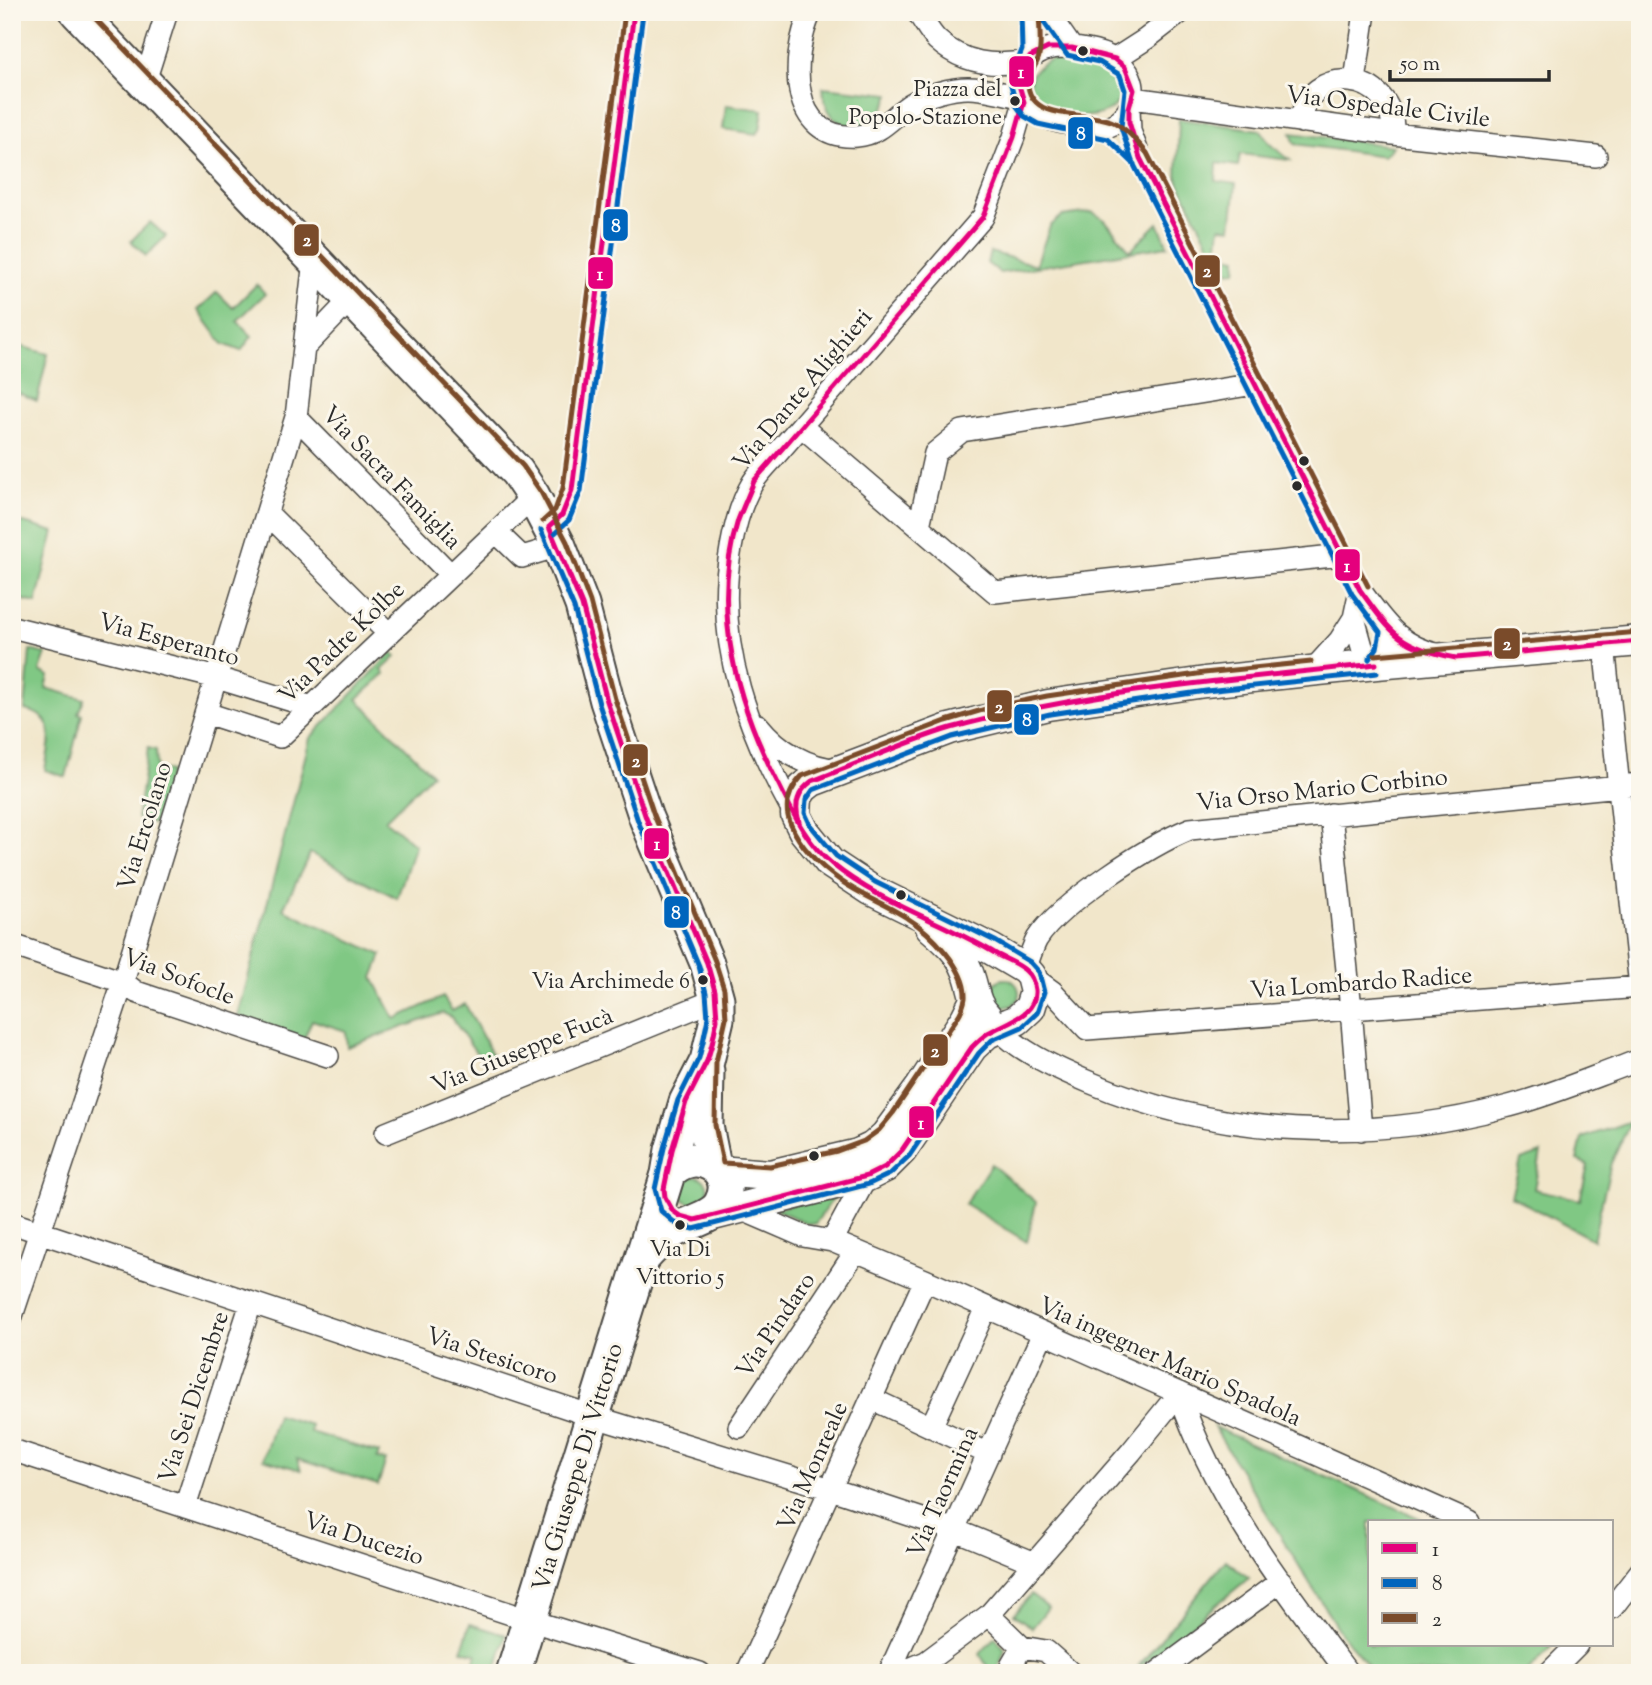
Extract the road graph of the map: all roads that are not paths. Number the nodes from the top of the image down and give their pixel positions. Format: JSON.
{"nodes":[{"id":1,"x":77,"y":12,"type":"edge"},
{"id":2,"x":167,"y":12,"type":"edge"},
{"id":3,"x":811,"y":12,"type":"edge"},
{"id":4,"x":1030,"y":12,"type":"edge"},
{"id":5,"x":1047,"y":12,"type":"edge"},
{"id":6,"x":1181,"y":12,"type":"edge"},
{"id":7,"x":1364,"y":12,"type":"edge"},
{"id":8,"x":923,"y":15,"type":"edge"},
{"id":9,"x":1063,"y":30,"type":"edge"},
{"id":10,"x":1028,"y":59,"type":"junction"},
{"id":11,"x":1115,"y":59,"type":"junction"},
{"id":12,"x":1354,"y":81,"type":"junction"},
{"id":13,"x":145,"y":82,"type":"junction"},
{"id":14,"x":1023,"y":99,"type":"junction"},
{"id":15,"x":1131,"y":103,"type":"junction"},
{"id":16,"x":1301,"y":122,"type":"junction"},
{"id":17,"x":1098,"y":127,"type":"junction"},
{"id":18,"x":1392,"y":134,"type":"junction"},
{"id":19,"x":1596,"y":156,"type":"dead end"},
{"id":20,"x":1140,"y":158,"type":"junction"},
{"id":21,"x":314,"y":260,"type":"junction"},
{"id":22,"x":351,"y":299,"type":"junction"},
{"id":23,"x":304,"y":347,"type":"junction"},
{"id":24,"x":1255,"y":384,"type":"junction"},
{"id":25,"x":296,"y":416,"type":"junction"},
{"id":26,"x":801,"y":426,"type":"junction"},
{"id":27,"x":533,"y":496,"type":"junction"},
{"id":28,"x":267,"y":513,"type":"junction"},
{"id":29,"x":919,"y":526,"type":"junction"},
{"id":30,"x":496,"y":532,"type":"junction"},
{"id":31,"x":559,"y":546,"type":"junction"},
{"id":32,"x":1342,"y":555,"type":"junction"},
{"id":33,"x":450,"y":575,"type":"junction"},
{"id":34,"x":1360,"y":590,"type":"junction"},
{"id":35,"x":1354,"y":618,"type":"junction"},
{"id":36,"x":12,"y":626,"type":"edge"},
{"id":37,"x":1389,"y":630,"type":"junction"},
{"id":38,"x":388,"y":633,"type":"junction"},
{"id":39,"x":1640,"y":641,"type":"edge"},
{"id":40,"x":1604,"y":645,"type":"junction"},
{"id":41,"x":1456,"y":658,"type":"junction"},
{"id":42,"x":1376,"y":664,"type":"junction"},
{"id":43,"x":1312,"y":671,"type":"junction"},
{"id":44,"x":218,"y":678,"type":"junction"},
{"id":45,"x":743,"y":702,"type":"junction"},
{"id":46,"x":312,"y":707,"type":"junction"},
{"id":47,"x":206,"y":713,"type":"junction"},
{"id":48,"x":841,"y":770,"type":"junction"},
{"id":49,"x":1629,"y":785,"type":"edge"},
{"id":50,"x":1331,"y":814,"type":"junction"},
{"id":51,"x":799,"y":822,"type":"junction"},
{"id":52,"x":915,"y":913,"type":"junction"},
{"id":53,"x":12,"y":945,"type":"edge"},
{"id":54,"x":1022,"y":969,"type":"junction"},
{"id":55,"x":123,"y":982,"type":"junction"},
{"id":56,"x":1640,"y":987,"type":"edge"},
{"id":57,"x":717,"y":999,"type":"junction"},
{"id":58,"x":1351,"y":1009,"type":"junction"},
{"id":59,"x":989,"y":1012,"type":"junction"},
{"id":60,"x":328,"y":1056,"type":"dead end"},
{"id":61,"x":1640,"y":1060,"type":"edge"},
{"id":62,"x":707,"y":1061,"type":"junction"},
{"id":63,"x":929,"y":1092,"type":"junction"},
{"id":64,"x":1361,"y":1130,"type":"junction"},
{"id":65,"x":386,"y":1132,"type":"dead end"},
{"id":66,"x":716,"y":1168,"type":"junction"},
{"id":67,"x":867,"y":1176,"type":"junction"},
{"id":68,"x":667,"y":1178,"type":"junction"},
{"id":69,"x":714,"y":1215,"type":"junction"},
{"id":70,"x":12,"y":1223,"type":"edge"},
{"id":71,"x":40,"y":1232,"type":"junction"},
{"id":72,"x":846,"y":1247,"type":"junction"},
{"id":73,"x":640,"y":1261,"type":"junction"},
{"id":74,"x":925,"y":1280,"type":"junction"},
{"id":75,"x":251,"y":1303,"type":"junction"},
{"id":76,"x":986,"y":1308,"type":"junction"},
{"id":77,"x":12,"y":1316,"type":"edge"},
{"id":78,"x":1043,"y":1333,"type":"junction"},
{"id":79,"x":1179,"y":1393,"type":"junction"},
{"id":80,"x":872,"y":1399,"type":"junction"},
{"id":81,"x":592,"y":1416,"type":"junction"},
{"id":82,"x":739,"y":1427,"type":"dead end"},
{"id":83,"x":931,"y":1427,"type":"junction"},
{"id":84,"x":12,"y":1450,"type":"edge"},
{"id":85,"x":989,"y":1454,"type":"junction"},
{"id":86,"x":831,"y":1489,"type":"junction"},
{"id":87,"x":185,"y":1507,"type":"junction"},
{"id":88,"x":1465,"y":1520,"type":"edge"},
{"id":89,"x":955,"y":1530,"type":"junction"},
{"id":90,"x":1035,"y":1563,"type":"junction"},
{"id":91,"x":1640,"y":1572,"type":"edge"},
{"id":92,"x":1281,"y":1581,"type":"junction"},
{"id":93,"x":1619,"y":1589,"type":"edge"},
{"id":94,"x":989,"y":1615,"type":"junction"},
{"id":95,"x":529,"y":1620,"type":"junction"},
{"id":96,"x":1576,"y":1646,"type":"edge"},
{"id":97,"x":1022,"y":1647,"type":"junction"},
{"id":98,"x":513,"y":1673,"type":"edge"},
{"id":99,"x":699,"y":1673,"type":"edge"},
{"id":100,"x":747,"y":1673,"type":"edge"},
{"id":101,"x":888,"y":1673,"type":"edge"},
{"id":102,"x":900,"y":1673,"type":"edge"},
{"id":103,"x":1016,"y":1673,"type":"edge"},
{"id":104,"x":1071,"y":1673,"type":"edge"},
{"id":105,"x":1157,"y":1673,"type":"edge"},
{"id":106,"x":1348,"y":1673,"type":"edge"},
{"id":107,"x":1549,"y":1673,"type":"edge"}],
"edges":[{"from":1,"to":13,"type":"main road"},
{"from":2,"to":13,"type":"street"},
{"from":3,"to":14,"type":"street"},
{"from":4,"to":10,"type":"street"},
{"from":5,"to":9,"type":"street"},
{"from":6,"to":11,"type":"street"},
{"from":7,"to":12,"type":"street"},
{"from":8,"to":10,"type":"street"},
{"from":9,"to":10,"type":"street"},
{"from":9,"to":11,"type":"street"},
{"from":10,"to":14,"type":"street"},
{"from":11,"to":15,"type":"street"},
{"from":12,"to":16,"type":"street"},
{"from":12,"to":18,"type":"street"},
{"from":13,"to":21,"type":"main road"},
{"from":14,"to":17,"type":"street"},
{"from":14,"to":26,"type":"street","name":"Via Dante Alighieri"},
{"from":15,"to":16,"type":"street","name":"Via Ospedale Civile"},
{"from":15,"to":17,"type":"street"},
{"from":15,"to":20,"type":"street"},
{"from":16,"to":18,"type":"street","name":"Via Ospedale Civile"},
{"from":17,"to":20,"type":"street"},
{"from":18,"to":19,"type":"street","name":"Via Ospedale Civile"},
{"from":20,"to":24,"type":"street"},
{"from":21,"to":22,"type":"main road"},
{"from":21,"to":23,"type":"street","name":"Via Ercolano"},
{"from":22,"to":23,"type":"street"},
{"from":22,"to":27,"type":"main road"},
{"from":23,"to":25,"type":"street","name":"Via Ercolano"},
{"from":24,"to":29,"type":"street"},
{"from":24,"to":32,"type":"street"},
{"from":25,"to":28,"type":"street","name":"Via Ercolano"},
{"from":25,"to":33,"type":"street","name":"Via Sacra Famiglia"},
{"from":26,"to":29,"type":"street"},
{"from":26,"to":45,"type":"street","name":"Via Dante Alighieri"},
{"from":27,"to":30,"type":"street","name":"Via Padre Kolbe"},
{"from":27,"to":31,"type":"main road"},
{"from":28,"to":38,"type":"street"},
{"from":28,"to":44,"type":"street","name":"Via Ercolano"},
{"from":29,"to":32,"type":"street"},
{"from":30,"to":31,"type":"street"},
{"from":30,"to":33,"type":"street","name":"Via Padre Kolbe"},
{"from":31,"to":57,"type":"main road"},
{"from":32,"to":34,"type":"street"},
{"from":33,"to":38,"type":"street","name":"Via Padre Kolbe"},
{"from":34,"to":35,"type":"street"},
{"from":34,"to":37,"type":"street"},
{"from":35,"to":42,"type":"street"},
{"from":35,"to":43,"type":"street"},
{"from":36,"to":44,"type":"street","name":"Via Esperanto"},
{"from":37,"to":41,"type":"street"},
{"from":37,"to":42,"type":"street"},
{"from":38,"to":46,"type":"street","name":"Via Padre Kolbe"},
{"from":39,"to":40,"type":"main road"},
{"from":40,"to":41,"type":"main road"},
{"from":40,"to":49,"type":"street"},
{"from":41,"to":42,"type":"main road"},
{"from":42,"to":43,"type":"main road"},
{"from":43,"to":48,"type":"main road"},
{"from":44,"to":46,"type":"street","name":"Via Esperanto"},
{"from":44,"to":47,"type":"street","name":"Via Ercolano"},
{"from":45,"to":48,"type":"street"},
{"from":45,"to":51,"type":"street","name":"Via Dante Alighieri"},
{"from":46,"to":47,"type":"street","name":"Via Padre Kolbe"},
{"from":47,"to":55,"type":"street","name":"Via Ercolano"},
{"from":48,"to":51,"type":"main road"},
{"from":49,"to":50,"type":"street","name":"Via Orso Mario Corbino"},
{"from":49,"to":56,"type":"street"},
{"from":50,"to":54,"type":"street","name":"Via Orso Mario Corbino"},
{"from":50,"to":58,"type":"street"},
{"from":51,"to":52,"type":"main road"},
{"from":52,"to":54,"type":"main road"},
{"from":52,"to":59,"type":"main road"},
{"from":53,"to":55,"type":"street","name":"Via Sofocle"},
{"from":54,"to":58,"type":"street","name":"Via Lombardo Radice"},
{"from":54,"to":59,"type":"main road"},
{"from":54,"to":59,"type":"main road"},
{"from":55,"to":60,"type":"street","name":"Via Sofocle"},
{"from":55,"to":71,"type":"street","name":"Via Ercolano"},
{"from":56,"to":58,"type":"street","name":"Via Lombardo Radice"},
{"from":57,"to":62,"type":"main road"},
{"from":57,"to":65,"type":"street","name":"Via Giuseppe Fucà"},
{"from":58,"to":64,"type":"street"},
{"from":59,"to":63,"type":"main road"},
{"from":59,"to":64,"type":"street"},
{"from":61,"to":64,"type":"street"},
{"from":62,"to":66,"type":"main road"},
{"from":62,"to":68,"type":"main road","name":"Via Giuseppe Di Vittorio"},
{"from":63,"to":66,"type":"main road"},
{"from":63,"to":67,"type":"main road"},
{"from":66,"to":68,"type":"main road"},
{"from":66,"to":69,"type":"main road"},
{"from":67,"to":69,"type":"main road"},
{"from":67,"to":72,"type":"street","name":"Via Pindaro"},
{"from":68,"to":69,"type":"main road"},
{"from":68,"to":73,"type":"main road","name":"Via Giuseppe Di Vittorio"},
{"from":69,"to":72,"type":"street","name":"Via ingegner Mario Spadola"},
{"from":69,"to":73,"type":"main road"},
{"from":70,"to":71,"type":"street","name":"Via Stesicoro"},
{"from":71,"to":75,"type":"street","name":"Via Stesicoro"},
{"from":71,"to":77,"type":"street","name":"Via Ercolano"},
{"from":72,"to":74,"type":"street","name":"Via ingegner Mario Spadola"},
{"from":72,"to":82,"type":"street","name":"Via Pindaro"},
{"from":73,"to":81,"type":"main road","name":"Via Giuseppe Di Vittorio"},
{"from":74,"to":76,"type":"street","name":"Via ingegner Mario Spadola"},
{"from":74,"to":80,"type":"street","name":"Via Monreale"},
{"from":75,"to":81,"type":"street","name":"Via Stesicoro"},
{"from":75,"to":87,"type":"street","name":"Via Sei Dicembre"},
{"from":76,"to":78,"type":"street","name":"Via ingegner Mario Spadola"},
{"from":76,"to":83,"type":"street"},
{"from":78,"to":79,"type":"street","name":"Via ingegner Mario Spadola"},
{"from":78,"to":85,"type":"street","name":"Via Taormina"},
{"from":79,"to":88,"type":"street","name":"Via ingegner Mario Spadola"},
{"from":79,"to":90,"type":"street"},
{"from":79,"to":92,"type":"street"},
{"from":80,"to":83,"type":"street"},
{"from":80,"to":86,"type":"street","name":"Via Monreale"},
{"from":81,"to":86,"type":"street","name":"Via Stesicoro"},
{"from":81,"to":95,"type":"main road","name":"Via Giuseppe Di Vittorio"},
{"from":83,"to":85,"type":"street"},
{"from":84,"to":87,"type":"street","name":"Via Ducezio"},
{"from":85,"to":89,"type":"street","name":"Via Taormina"},
{"from":86,"to":89,"type":"street","name":"Via Stesicoro"},
{"from":86,"to":100,"type":"street","name":"Via Monreale"},
{"from":87,"to":95,"type":"street","name":"Via Ducezio"},
{"from":89,"to":90,"type":"street","name":"Via Stesicoro"},
{"from":89,"to":101,"type":"street","name":"Via Taormina"},
{"from":90,"to":94,"type":"street"},
{"from":91,"to":93,"type":"street"},
{"from":92,"to":105,"type":"street"},
{"from":92,"to":106,"type":"street"},
{"from":94,"to":97,"type":"street"},
{"from":94,"to":102,"type":"street"},
{"from":95,"to":98,"type":"main road","name":"Via Giuseppe Di Vittorio"},
{"from":95,"to":99,"type":"street","name":"Via Ducezio"},
{"from":96,"to":107,"type":"street"},
{"from":97,"to":103,"type":"street"},
{"from":97,"to":104,"type":"street"}]}
